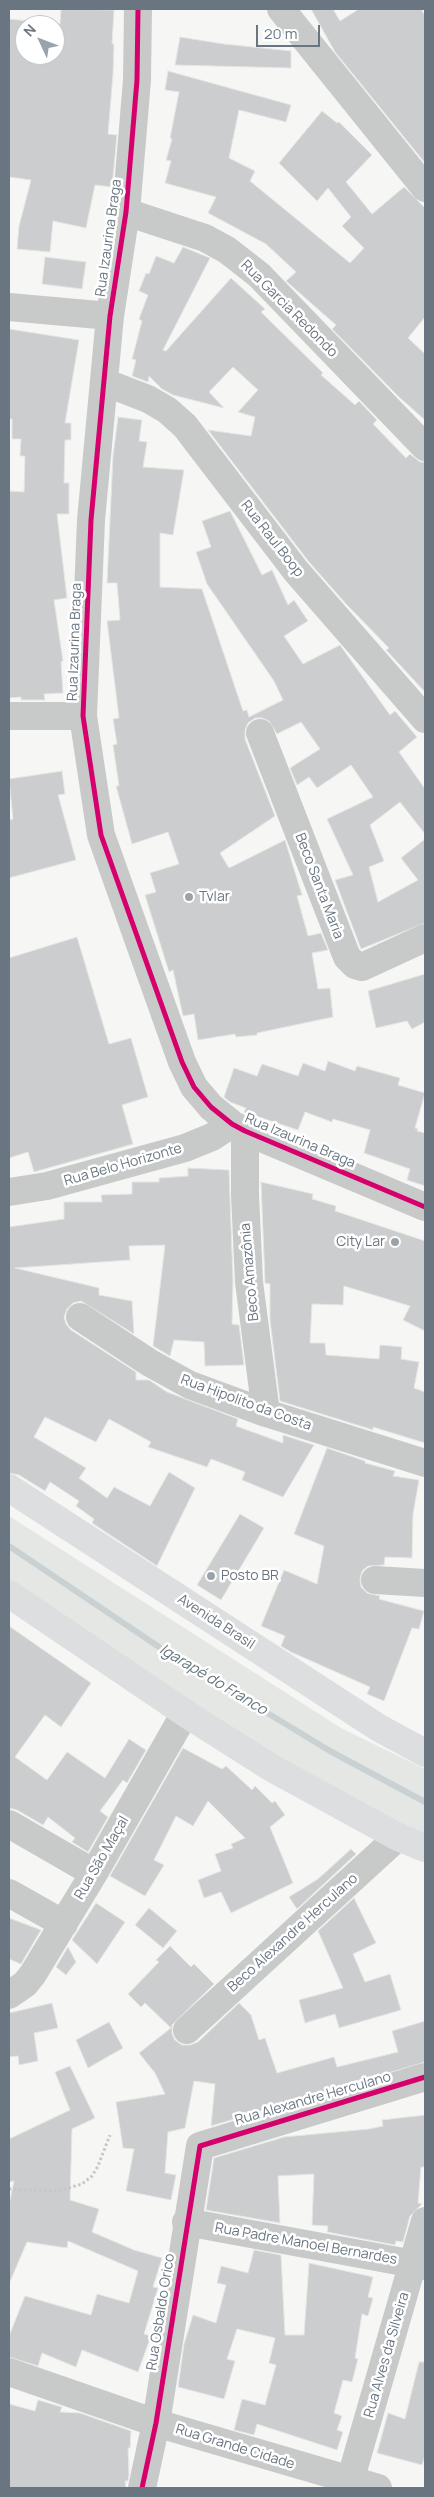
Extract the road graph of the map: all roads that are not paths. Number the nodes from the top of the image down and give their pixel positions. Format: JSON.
{"nodes":[{"id":1,"x":138,"y":9,"type":"edge"},
{"id":2,"x":281,"y":9,"type":"edge"},
{"id":3,"x":425,"y":188,"type":"edge"},
{"id":4,"x":126,"y":212,"type":"junction"},
{"id":5,"x":9,"y":307,"type":"edge"},
{"id":6,"x":110,"y":316,"type":"junction"},
{"id":7,"x":104,"y":382,"type":"junction"},
{"id":8,"x":425,"y":447,"type":"edge"},
{"id":9,"x":9,"y":716,"type":"edge"},
{"id":10,"x":83,"y":716,"type":"junction"},
{"id":11,"x":425,"y":719,"type":"edge"},
{"id":12,"x":260,"y":733,"type":"dead end"},
{"id":13,"x":425,"y":938,"type":"edge"},
{"id":14,"x":239,"y":1128,"type":"junction"},
{"id":15,"x":9,"y":1192,"type":"edge"},
{"id":16,"x":425,"y":1207,"type":"edge"},
{"id":17,"x":80,"y":1317,"type":"dead end"},
{"id":18,"x":266,"y":1412,"type":"junction"},
{"id":19,"x":425,"y":1463,"type":"edge"},
{"id":20,"x":9,"y":1488,"type":"edge"},
{"id":21,"x":375,"y":1580,"type":"dead end"},
{"id":22,"x":425,"y":1583,"type":"edge"},
{"id":23,"x":9,"y":1594,"type":"edge"},
{"id":24,"x":185,"y":1713,"type":"junction"},
{"id":25,"x":425,"y":1753,"type":"edge"},
{"id":26,"x":9,"y":1824,"type":"edge"},
{"id":27,"x":398,"y":1837,"type":"junction"},
{"id":28,"x":425,"y":1848,"type":"edge"},
{"id":29,"x":94,"y":1873,"type":"junction"},
{"id":30,"x":9,"y":1893,"type":"edge"},
{"id":31,"x":64,"y":1924,"type":"junction"},
{"id":32,"x":9,"y":1995,"type":"edge"},
{"id":33,"x":187,"y":2030,"type":"dead end"},
{"id":34,"x":425,"y":2078,"type":"edge"},
{"id":35,"x":206,"y":2142,"type":"joint"},
{"id":36,"x":425,"y":2221,"type":"edge"},
{"id":37,"x":186,"y":2222,"type":"junction"},
{"id":38,"x":420,"y":2265,"type":"edge"},
{"id":39,"x":9,"y":2372,"type":"edge"},
{"id":40,"x":156,"y":2422,"type":"junction"},
{"id":41,"x":349,"y":2485,"type":"edge"},
{"id":42,"x":142,"y":2488,"type":"edge"},
{"id":43,"x":378,"y":2488,"type":"edge"}],
"edges":[{"from":1,"to":4,"type":"street","name":"Rua Izaurina Braga"},
{"from":2,"to":3,"type":"street"},
{"from":4,"to":6,"type":"street","name":"Rua Izaurina Braga"},
{"from":4,"to":8,"type":"street","name":"Rua Garcia Redondo"},
{"from":5,"to":6,"type":"street"},
{"from":6,"to":7,"type":"street","name":"Rua Izaurina Braga"},
{"from":7,"to":10,"type":"street","name":"Rua Izaurina Braga"},
{"from":7,"to":11,"type":"street","name":"Rua Raul Boop"},
{"from":9,"to":10,"type":"street"},
{"from":10,"to":14,"type":"street","name":"Rua Izaurina Braga"},
{"from":12,"to":13,"type":"street","name":"Beco Santa Maria"},
{"from":14,"to":15,"type":"street","name":"Rua Belo Horizonte"},
{"from":14,"to":16,"type":"street","name":"Rua Izaurina Braga"},
{"from":14,"to":18,"type":"street","name":"Beco Amazônia"},
{"from":17,"to":18,"type":"street","name":"Rua Hipolito da Costa"},
{"from":18,"to":19,"type":"street","name":"Rua Hipolito da Costa"},
{"from":20,"to":25,"type":"highway","name":"Avenida Brasil"},
{"from":21,"to":22,"type":"street"},
{"from":23,"to":24,"type":"highway"},
{"from":24,"to":27,"type":"highway"},
{"from":24,"to":29,"type":"street","name":"Rua São Maçal"},
{"from":26,"to":29,"type":"street"},
{"from":27,"to":28,"type":"highway"},
{"from":27,"to":33,"type":"street","name":"Beco Alexandre Herculano"},
{"from":29,"to":31,"type":"street","name":"Rua São Maçal"},
{"from":30,"to":31,"type":"street"},
{"from":31,"to":32,"type":"street","name":"Rua São Maçal"},
{"from":34,"to":35,"type":"street","name":"Rua Alexandre Herculano"},
{"from":35,"to":37,"type":"street","name":"Rua Osbaldo Orico"},
{"from":36,"to":38,"type":"street","name":"Rua Alves da Silveira"},
{"from":37,"to":38,"type":"street","name":"Rua Padre Manoel Bernardes"},
{"from":37,"to":40,"type":"street","name":"Rua Osbaldo Orico"},
{"from":38,"to":41,"type":"street","name":"Rua Alves da Silveira"},
{"from":39,"to":40,"type":"street","name":"Rua Grande Cidade"},
{"from":40,"to":41,"type":"street","name":"Rua Grande Cidade"},
{"from":40,"to":42,"type":"street","name":"Rua Osbaldo Orico"},
{"from":41,"to":43,"type":"street","name":"Rua Grande Cidade"}]}
